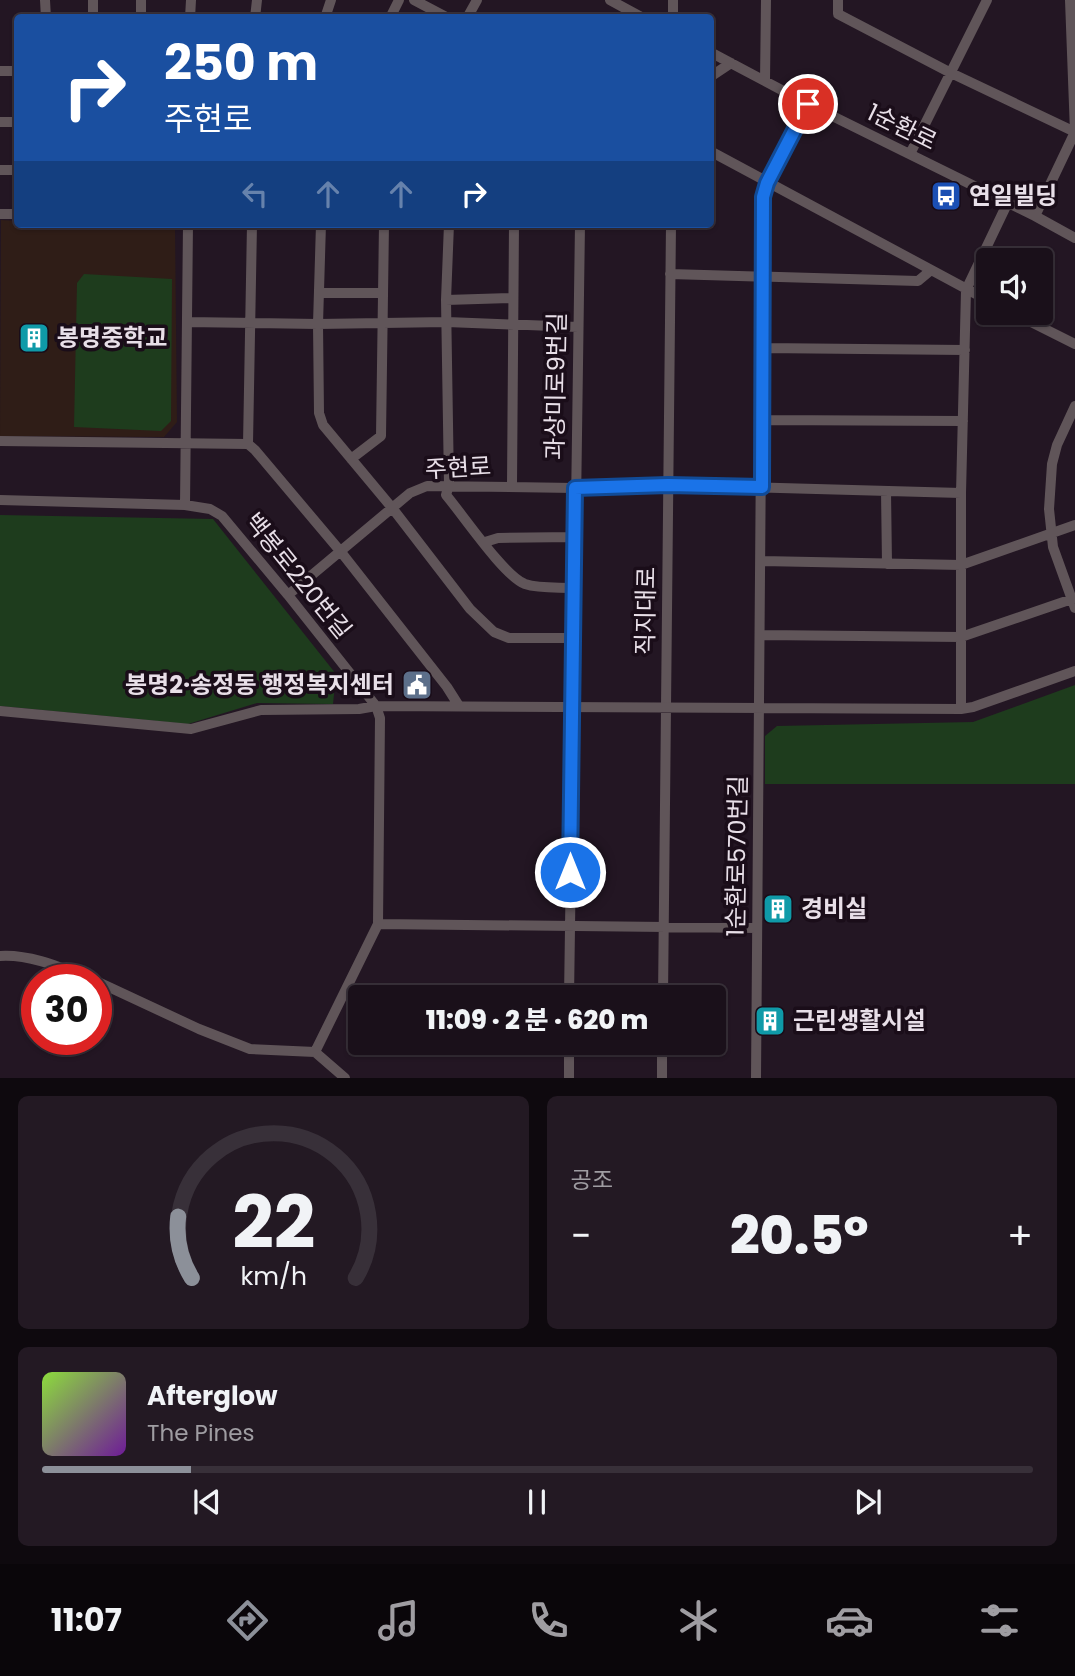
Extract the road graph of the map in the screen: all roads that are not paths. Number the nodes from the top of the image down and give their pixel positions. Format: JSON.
{"nodes":[{"id":1,"x":414,"y":0,"type":"edge"},
{"id":2,"x":612,"y":0,"type":"edge"},
{"id":3,"x":766,"y":0,"type":"edge"},
{"id":4,"x":838,"y":0,"type":"edge"},
{"id":5,"x":987,"y":0,"type":"edge"},
{"id":6,"x":1070,"y":0,"type":"edge"},
{"id":7,"x":440,"y":14,"type":"edge"},
{"id":8,"x":636,"y":14,"type":"edge"},
{"id":9,"x":714,"y":54,"type":"edge"},
{"id":10,"x":731,"y":63,"type":"junction"},
{"id":11,"x":951,"y":73,"type":"junction"},
{"id":12,"x":714,"y":74,"type":"edge"},
{"id":13,"x":765,"y":81,"type":"junction"},
{"id":14,"x":808,"y":104,"type":"junction"},
{"id":15,"x":1075,"y":132,"type":"edge"},
{"id":16,"x":714,"y":153,"type":"edge"},
{"id":17,"x":910,"y":154,"type":"junction"},
{"id":18,"x":767,"y":183,"type":"junction"},
{"id":19,"x":1008,"y":202,"type":"junction"},
{"id":20,"x":1035,"y":216,"type":"junction"},
{"id":21,"x":188,"y":228,"type":"edge"},
{"id":22,"x":252,"y":228,"type":"edge"},
{"id":23,"x":321,"y":228,"type":"edge"},
{"id":24,"x":384,"y":228,"type":"edge"},
{"id":25,"x":449,"y":228,"type":"edge"},
{"id":26,"x":514,"y":228,"type":"edge"},
{"id":27,"x":580,"y":228,"type":"edge"},
{"id":28,"x":671,"y":228,"type":"edge"},
{"id":29,"x":1075,"y":239,"type":"edge"},
{"id":30,"x":930,"y":271,"type":"junction"},
{"id":31,"x":670,"y":274,"type":"junction"},
{"id":32,"x":762,"y":278,"type":"junction"},
{"id":33,"x":966,"y":290,"type":"junction"},
{"id":34,"x":320,"y":293,"type":"junction"},
{"id":35,"x":383,"y":293,"type":"junction"},
{"id":36,"x":976,"y":295,"type":"edge"},
{"id":37,"x":512,"y":298,"type":"junction"},
{"id":38,"x":446,"y":300,"type":"junction"},
{"id":39,"x":187,"y":322,"type":"junction"},
{"id":40,"x":447,"y":322,"type":"junction"},
{"id":41,"x":250,"y":323,"type":"junction"},
{"id":42,"x":318,"y":324,"type":"junction"},
{"id":43,"x":382,"y":324,"type":"junction"},
{"id":44,"x":1037,"y":325,"type":"edge"},
{"id":45,"x":511,"y":326,"type":"junction"},
{"id":46,"x":578,"y":327,"type":"junction"},
{"id":47,"x":1075,"y":344,"type":"edge"},
{"id":48,"x":762,"y":348,"type":"junction"},
{"id":49,"x":965,"y":350,"type":"junction"},
{"id":50,"x":1075,"y":406,"type":"edge"},
{"id":51,"x":762,"y":420,"type":"junction"},
{"id":52,"x":963,"y":421,"type":"junction"},
{"id":53,"x":0,"y":441,"type":"edge"},
{"id":54,"x":186,"y":444,"type":"junction"},
{"id":55,"x":248,"y":444,"type":"junction"},
{"id":56,"x":351,"y":459,"type":"junction"},
{"id":57,"x":449,"y":485,"type":"junction"},
{"id":58,"x":668,"y":485,"type":"junction"},
{"id":59,"x":512,"y":486,"type":"junction"},
{"id":60,"x":762,"y":487,"type":"junction"},
{"id":61,"x":575,"y":488,"type":"junction"},
{"id":62,"x":886,"y":491,"type":"junction"},
{"id":63,"x":961,"y":493,"type":"junction"},
{"id":64,"x":0,"y":500,"type":"edge"},
{"id":65,"x":186,"y":505,"type":"junction"},
{"id":66,"x":393,"y":509,"type":"junction"},
{"id":67,"x":1075,"y":525,"type":"edge"},
{"id":68,"x":1052,"y":533,"type":"junction"},
{"id":69,"x":574,"y":537,"type":"junction"},
{"id":70,"x":485,"y":542,"type":"junction"},
{"id":71,"x":341,"y":552,"type":"junction"},
{"id":72,"x":761,"y":561,"type":"junction"},
{"id":73,"x":887,"y":564,"type":"junction"},
{"id":74,"x":961,"y":565,"type":"junction"},
{"id":75,"x":573,"y":588,"type":"junction"},
{"id":76,"x":288,"y":595,"type":"junction"},
{"id":77,"x":1074,"y":602,"type":"edge"},
{"id":78,"x":760,"y":635,"type":"junction"},
{"id":79,"x":961,"y":637,"type":"junction"},
{"id":80,"x":573,"y":638,"type":"junction"},
{"id":81,"x":1075,"y":671,"type":"edge"},
{"id":82,"x":376,"y":706,"type":"junction"},
{"id":83,"x":459,"y":706,"type":"junction"},
{"id":84,"x":571,"y":706,"type":"junction"},
{"id":85,"x":666,"y":706,"type":"junction"},
{"id":86,"x":760,"y":707,"type":"junction"},
{"id":87,"x":961,"y":709,"type":"junction"},
{"id":88,"x":0,"y":711,"type":"edge"},
{"id":89,"x":378,"y":924,"type":"junction"},
{"id":90,"x":663,"y":926,"type":"junction"},
{"id":91,"x":570,"y":927,"type":"junction"},
{"id":92,"x":757,"y":928,"type":"junction"},
{"id":93,"x":0,"y":956,"type":"edge"},
{"id":94,"x":51,"y":964,"type":"edge"},
{"id":95,"x":569,"y":985,"type":"edge"},
{"id":96,"x":663,"y":985,"type":"edge"},
{"id":97,"x":112,"y":989,"type":"edge"},
{"id":98,"x":315,"y":1052,"type":"junction"},
{"id":99,"x":569,"y":1055,"type":"edge"},
{"id":100,"x":662,"y":1055,"type":"edge"},
{"id":101,"x":345,"y":1077,"type":"edge"},
{"id":102,"x":569,"y":1077,"type":"edge"},
{"id":103,"x":662,"y":1077,"type":"edge"},
{"id":104,"x":755,"y":1077,"type":"edge"}],
"edges":[{"from":1,"to":7,"type":"street"},
{"from":2,"to":8,"type":"street"},
{"from":3,"to":13,"type":"street"},
{"from":4,"to":11,"type":"street"},
{"from":5,"to":11,"type":"street"},
{"from":6,"to":15,"type":"street"},
{"from":9,"to":10,"type":"street","name":"1순환로"},
{"from":10,"to":12,"type":"street"},
{"from":10,"to":13,"type":"street","name":"1순환로"},
{"from":11,"to":15,"type":"street"},
{"from":11,"to":17,"type":"street"},
{"from":13,"to":14,"type":"street","name":"1순환로"},
{"from":14,"to":17,"type":"street","name":"1순환로"},
{"from":14,"to":18,"type":"street","name":"1순환로570번길"},
{"from":15,"to":20,"type":"street"},
{"from":16,"to":18,"type":"street"},
{"from":17,"to":19,"type":"street","name":"1순환로"},
{"from":18,"to":30,"type":"street"},
{"from":18,"to":32,"type":"street","name":"1순환로570번길"},
{"from":19,"to":20,"type":"street","name":"1순환로"},
{"from":19,"to":33,"type":"street"},
{"from":20,"to":29,"type":"street","name":"1순환로"},
{"from":21,"to":39,"type":"street"},
{"from":22,"to":41,"type":"street"},
{"from":23,"to":34,"type":"street"},
{"from":24,"to":35,"type":"street"},
{"from":25,"to":38,"type":"street"},
{"from":26,"to":37,"type":"street"},
{"from":27,"to":46,"type":"street","name":"과상미로9번길"},
{"from":28,"to":31,"type":"street","name":"직지대로"},
{"from":30,"to":32,"type":"street"},
{"from":30,"to":33,"type":"street"},
{"from":31,"to":32,"type":"street"},
{"from":31,"to":58,"type":"street","name":"직지대로"},
{"from":32,"to":48,"type":"street","name":"1순환로570번길"},
{"from":33,"to":36,"type":"street"},
{"from":33,"to":49,"type":"street"},
{"from":34,"to":35,"type":"street"},
{"from":34,"to":42,"type":"street"},
{"from":35,"to":43,"type":"street"},
{"from":37,"to":38,"type":"street"},
{"from":37,"to":45,"type":"street"},
{"from":38,"to":40,"type":"street"},
{"from":39,"to":41,"type":"street"},
{"from":39,"to":54,"type":"street"},
{"from":40,"to":43,"type":"street"},
{"from":40,"to":45,"type":"street"},
{"from":40,"to":57,"type":"street"},
{"from":41,"to":42,"type":"street"},
{"from":41,"to":55,"type":"street"},
{"from":42,"to":43,"type":"street"},
{"from":42,"to":56,"type":"street"},
{"from":43,"to":56,"type":"street"},
{"from":44,"to":47,"type":"street"},
{"from":45,"to":46,"type":"street"},
{"from":45,"to":59,"type":"street"},
{"from":46,"to":61,"type":"street","name":"과상미로9번길"},
{"from":48,"to":49,"type":"street"},
{"from":48,"to":51,"type":"street","name":"1순환로570번길"},
{"from":49,"to":52,"type":"street"},
{"from":50,"to":68,"type":"street"},
{"from":51,"to":52,"type":"street"},
{"from":51,"to":60,"type":"street","name":"1순환로570번길"},
{"from":52,"to":63,"type":"street"},
{"from":53,"to":54,"type":"street"},
{"from":54,"to":55,"type":"street"},
{"from":54,"to":65,"type":"street"},
{"from":55,"to":71,"type":"street"},
{"from":56,"to":66,"type":"street"},
{"from":57,"to":59,"type":"street","name":"주현로"},
{"from":57,"to":66,"type":"street","name":"주현로"},
{"from":57,"to":70,"type":"street"},
{"from":58,"to":60,"type":"street","name":"주현로"},
{"from":58,"to":61,"type":"street","name":"주현로"},
{"from":58,"to":85,"type":"street","name":"직지대로"},
{"from":59,"to":61,"type":"street","name":"주현로"},
{"from":60,"to":62,"type":"street","name":"주현로"},
{"from":60,"to":72,"type":"street","name":"1순환로570번길"},
{"from":61,"to":69,"type":"street","name":"과상미로9번길"},
{"from":62,"to":63,"type":"street","name":"주현로"},
{"from":62,"to":73,"type":"street"},
{"from":63,"to":74,"type":"street"},
{"from":64,"to":65,"type":"street","name":"백봉로220번길"},
{"from":65,"to":76,"type":"street","name":"백봉로220번길"},
{"from":66,"to":71,"type":"street","name":"주현로"},
{"from":66,"to":80,"type":"street"},
{"from":67,"to":68,"type":"street"},
{"from":68,"to":74,"type":"street"},
{"from":68,"to":77,"type":"street"},
{"from":69,"to":70,"type":"street"},
{"from":69,"to":75,"type":"street","name":"과상미로9번길"},
{"from":70,"to":75,"type":"street"},
{"from":71,"to":76,"type":"street","name":"주현로"},
{"from":71,"to":83,"type":"street"},
{"from":72,"to":73,"type":"street"},
{"from":72,"to":78,"type":"street","name":"1순환로570번길"},
{"from":73,"to":74,"type":"street"},
{"from":74,"to":79,"type":"street"},
{"from":75,"to":80,"type":"street","name":"과상미로9번길"},
{"from":76,"to":82,"type":"street","name":"백봉로220번길"},
{"from":77,"to":79,"type":"street"},
{"from":78,"to":79,"type":"street"},
{"from":78,"to":86,"type":"street","name":"1순환로570번길"},
{"from":79,"to":87,"type":"street"},
{"from":80,"to":84,"type":"street","name":"과상미로9번길"},
{"from":81,"to":87,"type":"street"},
{"from":82,"to":83,"type":"street"},
{"from":82,"to":88,"type":"street"},
{"from":82,"to":89,"type":"street"},
{"from":83,"to":84,"type":"street"},
{"from":84,"to":85,"type":"street"},
{"from":84,"to":91,"type":"street","name":"과상미로9번길"},
{"from":85,"to":86,"type":"street"},
{"from":85,"to":90,"type":"street","name":"직지대로"},
{"from":86,"to":87,"type":"street"},
{"from":86,"to":92,"type":"street","name":"1순환로570번길"},
{"from":89,"to":91,"type":"street"},
{"from":89,"to":98,"type":"street"},
{"from":90,"to":91,"type":"street"},
{"from":90,"to":92,"type":"street"},
{"from":90,"to":96,"type":"street","name":"직지대로"},
{"from":91,"to":95,"type":"street","name":"과상미로9번길"},
{"from":92,"to":104,"type":"street","name":"1순환로570번길"},
{"from":93,"to":94,"type":"street"},
{"from":97,"to":98,"type":"street"},
{"from":98,"to":101,"type":"street"},
{"from":99,"to":102,"type":"street"},
{"from":100,"to":103,"type":"street"}]}
